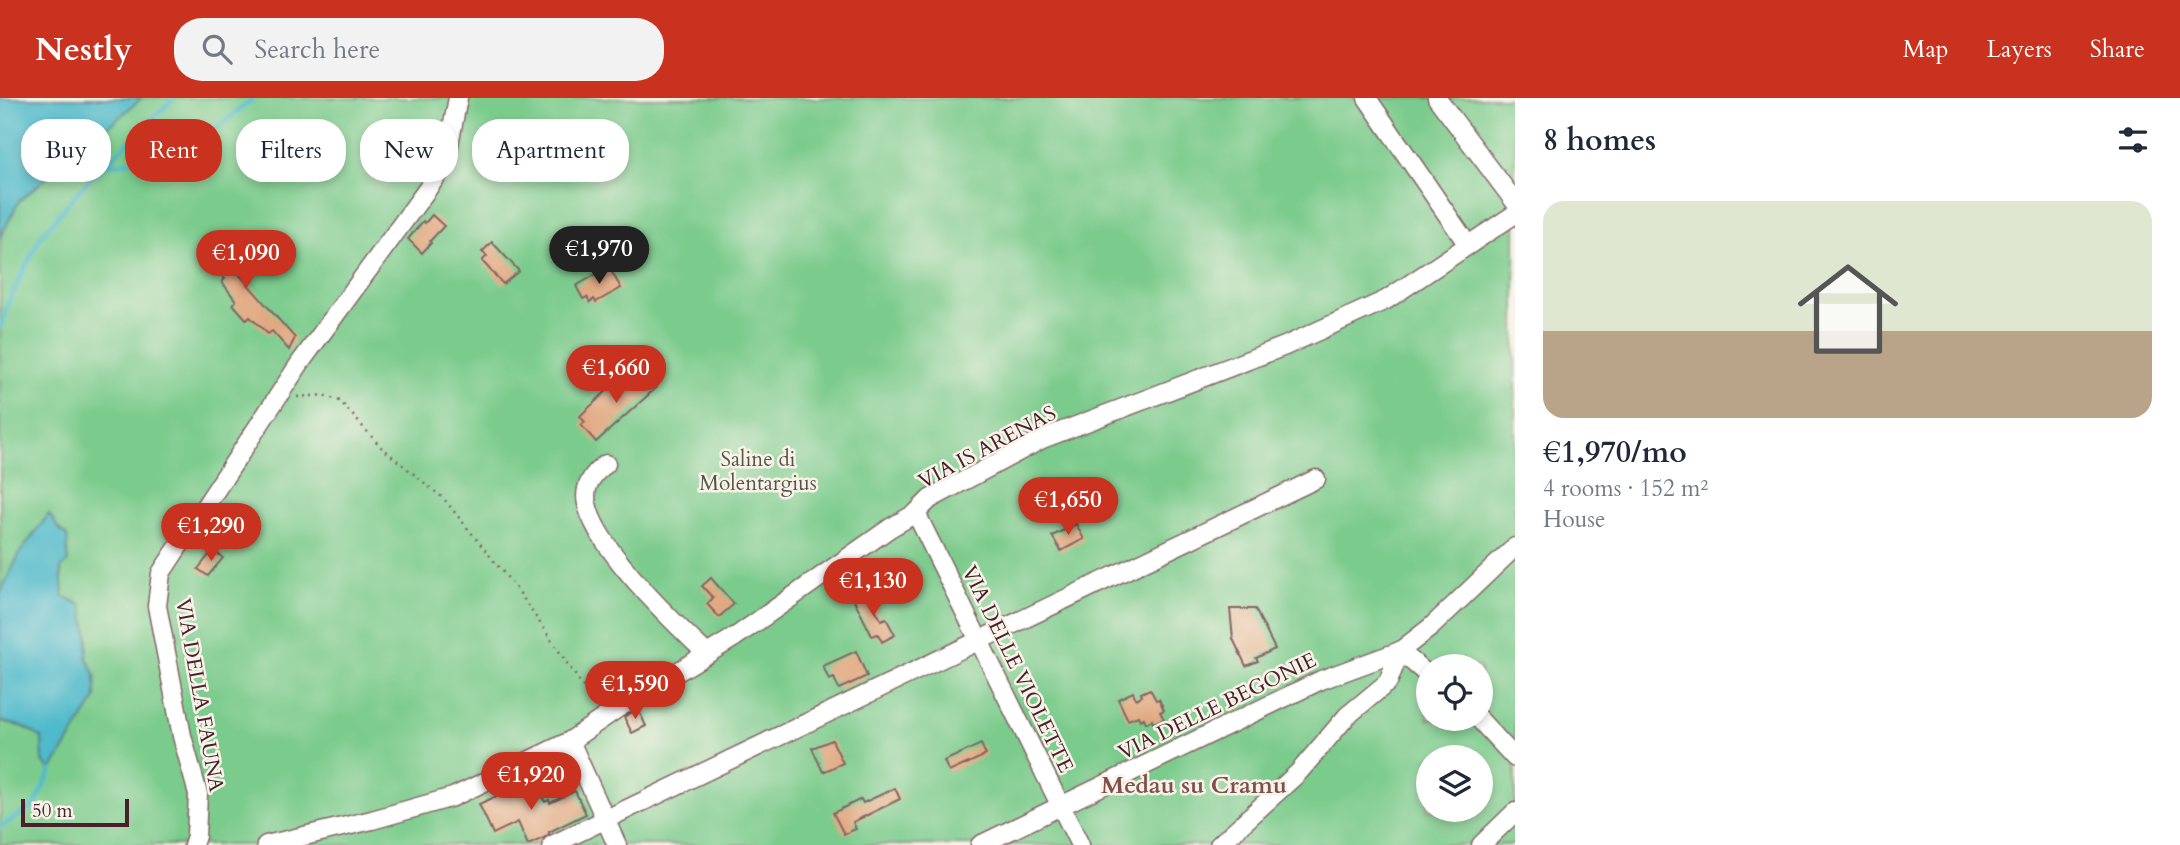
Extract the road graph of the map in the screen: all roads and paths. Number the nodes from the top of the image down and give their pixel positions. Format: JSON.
{"nodes":[{"id":1,"x":458,"y":98,"type":"edge"},
{"id":2,"x":1367,"y":98,"type":"edge"},
{"id":3,"x":1437,"y":98,"type":"edge"},
{"id":4,"x":1515,"y":202,"type":"edge"},
{"id":5,"x":1515,"y":214,"type":"edge"},
{"id":6,"x":1468,"y":245,"type":"junction"},
{"id":7,"x":282,"y":389,"type":"junction"},
{"id":8,"x":606,"y":464,"type":"dead end"},
{"id":9,"x":1316,"y":479,"type":"dead end"},
{"id":10,"x":916,"y":513,"type":"junction"},
{"id":11,"x":1515,"y":547,"type":"edge"},
{"id":12,"x":980,"y":642,"type":"junction"},
{"id":13,"x":1400,"y":651,"type":"junction"},
{"id":14,"x":707,"y":654,"type":"junction"},
{"id":15,"x":1416,"y":665,"type":"edge"},
{"id":16,"x":604,"y":718,"type":"junction"},
{"id":17,"x":1490,"y":731,"type":"edge"},
{"id":18,"x":570,"y":741,"type":"junction"},
{"id":19,"x":1515,"y":758,"type":"edge"},
{"id":20,"x":1061,"y":807,"type":"junction"},
{"id":21,"x":1515,"y":812,"type":"edge"},
{"id":22,"x":605,"y":819,"type":"junction"},
{"id":23,"x":193,"y":845,"type":"edge"},
{"id":24,"x":267,"y":845,"type":"edge"},
{"id":25,"x":552,"y":845,"type":"edge"},
{"id":26,"x":617,"y":845,"type":"edge"},
{"id":27,"x":980,"y":845,"type":"edge"},
{"id":28,"x":1080,"y":845,"type":"edge"},
{"id":29,"x":1219,"y":845,"type":"edge"},
{"id":30,"x":1481,"y":845,"type":"edge"}],
"edges":[{"from":1,"to":7,"type":"street","name":"VIA DELLA FAUNA"},
{"from":2,"to":6,"type":"street"},
{"from":3,"to":4,"type":"street"},
{"from":5,"to":6,"type":"street","name":"VIA IS ARENAS"},
{"from":6,"to":10,"type":"street","name":"VIA IS ARENAS"},
{"from":7,"to":16,"type":"path"},
{"from":7,"to":23,"type":"street","name":"VIA DELLA FAUNA"},
{"from":8,"to":14,"type":"street"},
{"from":9,"to":12,"type":"street"},
{"from":10,"to":12,"type":"street","name":"VIA DELLE VIOLETTE"},
{"from":10,"to":14,"type":"street","name":"VIA IS ARENAS"},
{"from":11,"to":13,"type":"street"},
{"from":12,"to":20,"type":"street","name":"VIA DELLE VIOLETTE"},
{"from":12,"to":22,"type":"street"},
{"from":13,"to":15,"type":"street"},
{"from":13,"to":20,"type":"street","name":"VIA DELLE BEGONIE"},
{"from":13,"to":29,"type":"street"},
{"from":14,"to":16,"type":"street","name":"VIA IS ARENAS"},
{"from":16,"to":18,"type":"street","name":"VIA IS ARENAS"},
{"from":17,"to":19,"type":"street"},
{"from":18,"to":22,"type":"street"},
{"from":18,"to":24,"type":"street","name":"VIA IS ARENAS"},
{"from":20,"to":27,"type":"street","name":"VIA DELLE BEGONIE"},
{"from":20,"to":28,"type":"street","name":"VIA DELLE VIOLETTE"},
{"from":21,"to":30,"type":"street"},
{"from":22,"to":25,"type":"street"},
{"from":22,"to":26,"type":"street"}]}
